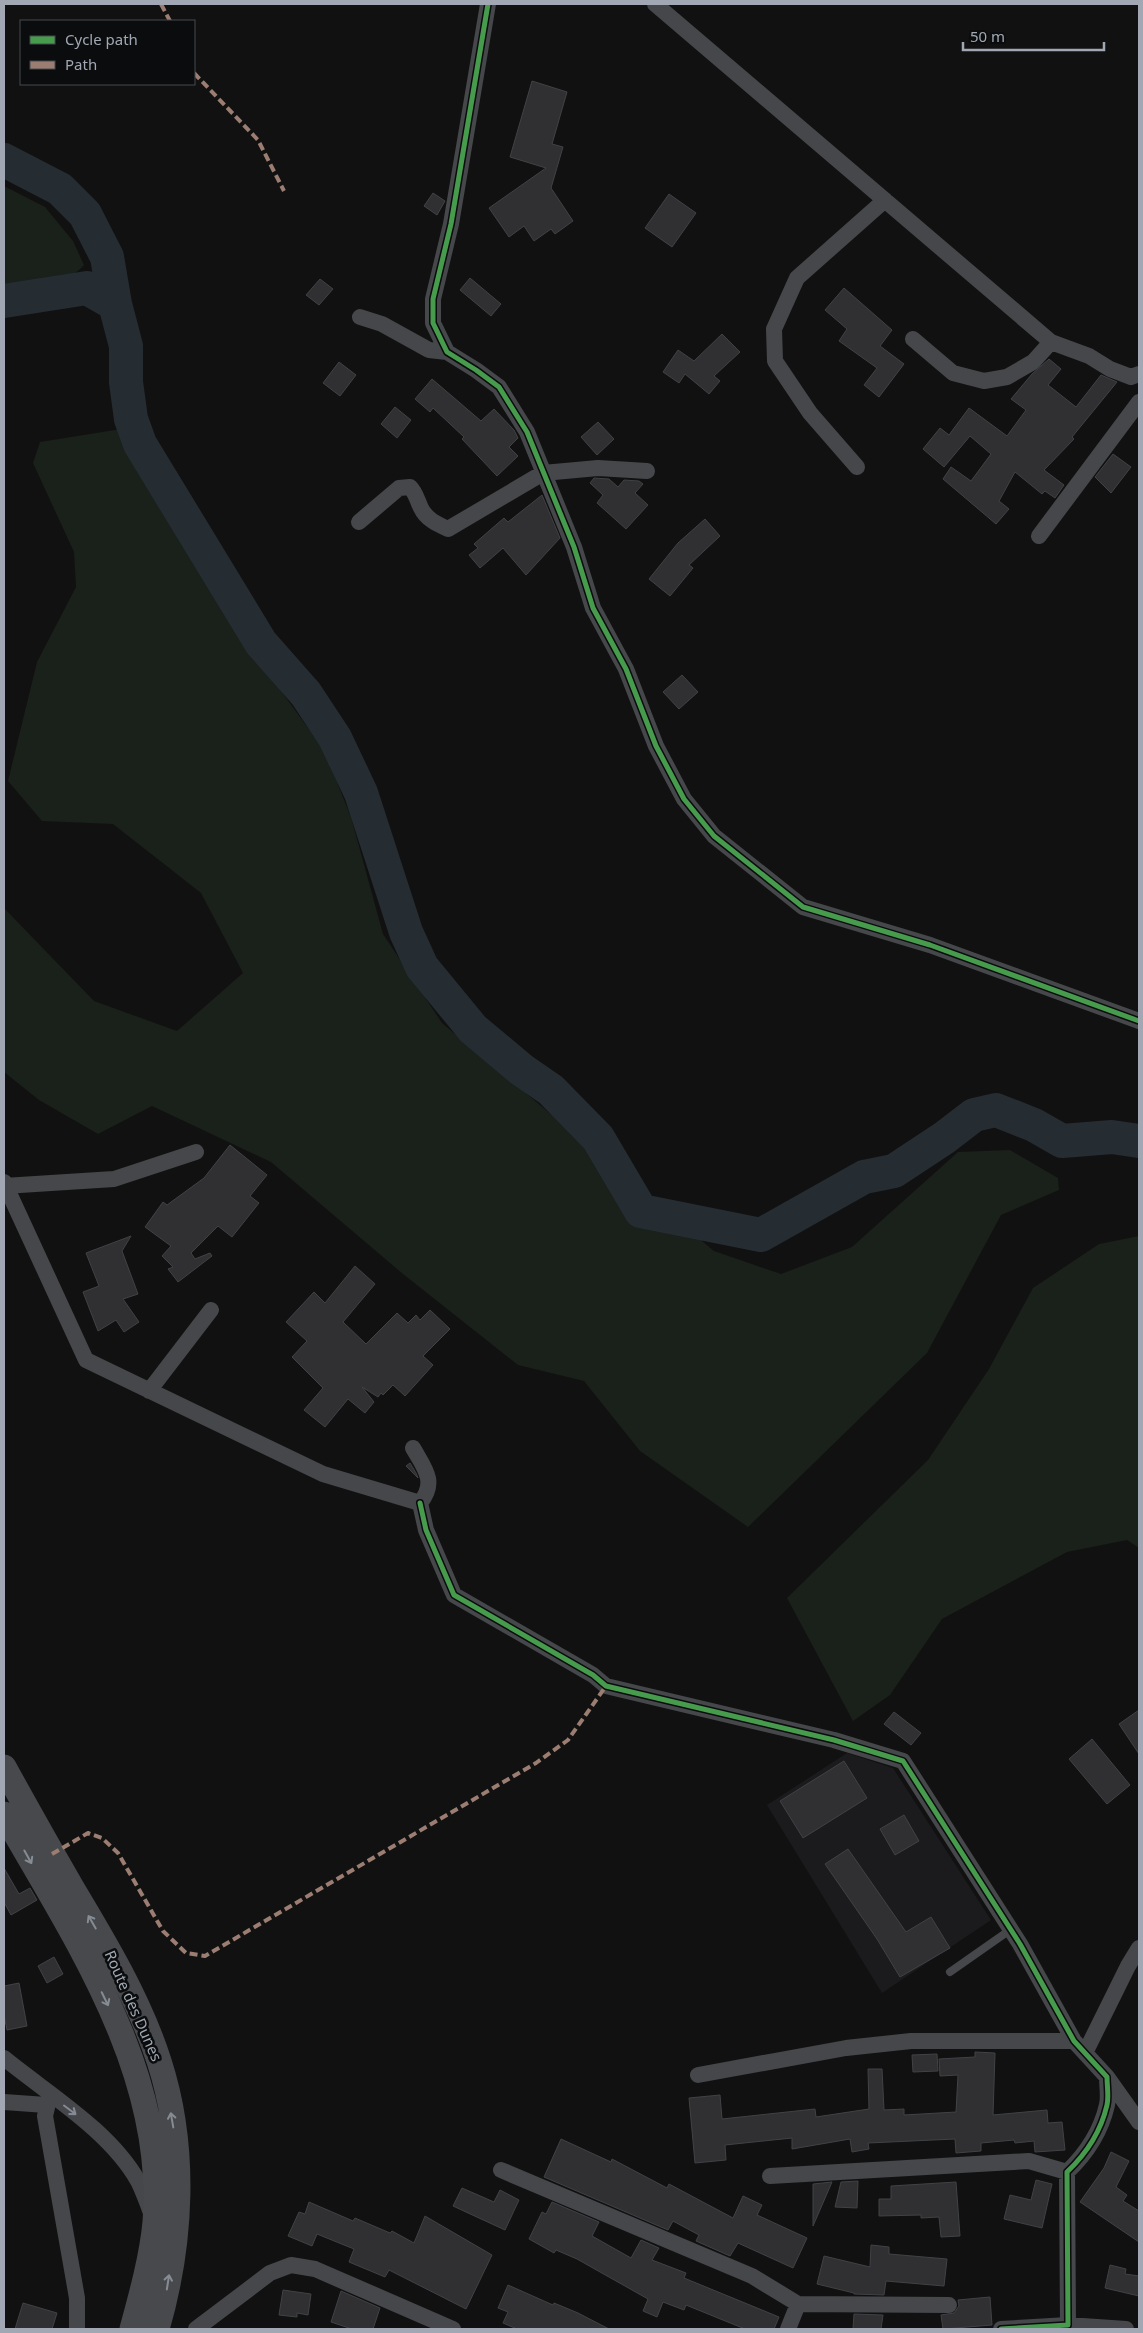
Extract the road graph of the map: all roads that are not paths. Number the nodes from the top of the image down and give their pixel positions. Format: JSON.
{"nodes":[{"id":1,"x":488,"y":4,"type":"edge"},
{"id":2,"x":655,"y":4,"type":"edge"},
{"id":3,"x":885,"y":200,"type":"junction"},
{"id":4,"x":360,"y":317,"type":"dead end"},
{"id":5,"x":913,"y":339,"type":"dead end"},
{"id":6,"x":1051,"y":342,"type":"junction"},
{"id":7,"x":448,"y":352,"type":"junction"},
{"id":8,"x":1139,"y":374,"type":"edge"},
{"id":9,"x":1139,"y":402,"type":"edge"},
{"id":10,"x":857,"y":467,"type":"dead end"},
{"id":11,"x":646,"y":471,"type":"dead end"},
{"id":12,"x":543,"y":473,"type":"junction"},
{"id":13,"x":360,"y":522,"type":"dead end"},
{"id":14,"x":1039,"y":536,"type":"dead end"},
{"id":15,"x":1139,"y":1021,"type":"edge"},
{"id":16,"x":196,"y":1152,"type":"dead end"},
{"id":17,"x":5,"y":1185,"type":"edge"},
{"id":18,"x":211,"y":1310,"type":"dead end"},
{"id":19,"x":149,"y":1391,"type":"junction"},
{"id":20,"x":413,"y":1448,"type":"dead end"},
{"id":21,"x":420,"y":1503,"type":"junction"},
{"id":22,"x":4,"y":1767,"type":"edge"},
{"id":23,"x":4,"y":1814,"type":"edge"},
{"id":24,"x":1010,"y":1930,"type":"junction"},
{"id":25,"x":1139,"y":1948,"type":"edge"},
{"id":26,"x":950,"y":1972,"type":"dead end"},
{"id":27,"x":1074,"y":2041,"type":"junction"},
{"id":28,"x":1085,"y":2053,"type":"junction"},
{"id":29,"x":4,"y":2058,"type":"edge"},
{"id":30,"x":698,"y":2075,"type":"dead end"},
{"id":31,"x":1107,"y":2077,"type":"junction"},
{"id":32,"x":48,"y":2100,"type":"junction"},
{"id":33,"x":4,"y":2102,"type":"edge"},
{"id":34,"x":1139,"y":2122,"type":"edge"},
{"id":35,"x":502,"y":2170,"type":"dead end"},
{"id":36,"x":1067,"y":2172,"type":"junction"},
{"id":37,"x":770,"y":2176,"type":"dead end"},
{"id":38,"x":155,"y":2222,"type":"junction"},
{"id":39,"x":798,"y":2304,"type":"junction"},
{"id":40,"x":949,"y":2305,"type":"dead end"},
{"id":41,"x":1068,"y":2325,"type":"junction"},
{"id":42,"x":77,"y":2329,"type":"edge"},
{"id":43,"x":132,"y":2329,"type":"edge"},
{"id":44,"x":157,"y":2329,"type":"edge"},
{"id":45,"x":196,"y":2329,"type":"edge"},
{"id":46,"x":453,"y":2329,"type":"edge"},
{"id":47,"x":788,"y":2329,"type":"edge"},
{"id":48,"x":1001,"y":2329,"type":"edge"},
{"id":49,"x":1126,"y":2329,"type":"edge"}],
"edges":[{"from":1,"to":7,"type":"street"},
{"from":2,"to":3,"type":"street"},
{"from":3,"to":6,"type":"street"},
{"from":3,"to":10,"type":"street"},
{"from":4,"to":7,"type":"street"},
{"from":5,"to":6,"type":"street"},
{"from":6,"to":8,"type":"street"},
{"from":7,"to":12,"type":"street"},
{"from":9,"to":14,"type":"street"},
{"from":11,"to":12,"type":"street"},
{"from":12,"to":13,"type":"street"},
{"from":12,"to":15,"type":"street"},
{"from":16,"to":17,"type":"street"},
{"from":17,"to":19,"type":"street"},
{"from":18,"to":19,"type":"street"},
{"from":19,"to":21,"type":"street"},
{"from":20,"to":21,"type":"street"},
{"from":21,"to":24,"type":"street"},
{"from":44,"to":22,"type":"main road","name":"Route des Dunes","one_way":true},
{"from":23,"to":38,"type":"main road","name":"Route des Dunes","one_way":true},
{"from":24,"to":26,"type":"lane"},
{"from":24,"to":27,"type":"street"},
{"from":25,"to":28,"type":"street"},
{"from":27,"to":28,"type":"street"},
{"from":27,"to":30,"type":"street"},
{"from":28,"to":31,"type":"street"},
{"from":29,"to":32,"type":"street"},
{"from":31,"to":34,"type":"street"},
{"from":31,"to":36,"type":"street"},
{"from":32,"to":33,"type":"street"},
{"from":32,"to":38,"type":"street","one_way":true},
{"from":32,"to":42,"type":"street"},
{"from":35,"to":39,"type":"street"},
{"from":36,"to":37,"type":"street"},
{"from":36,"to":41,"type":"street"},
{"from":38,"to":43,"type":"main road","name":"Route des Dunes"},
{"from":39,"to":40,"type":"street"},
{"from":39,"to":47,"type":"street"},
{"from":41,"to":48,"type":"street"},
{"from":41,"to":49,"type":"street"},
{"from":45,"to":46,"type":"street"}]}
